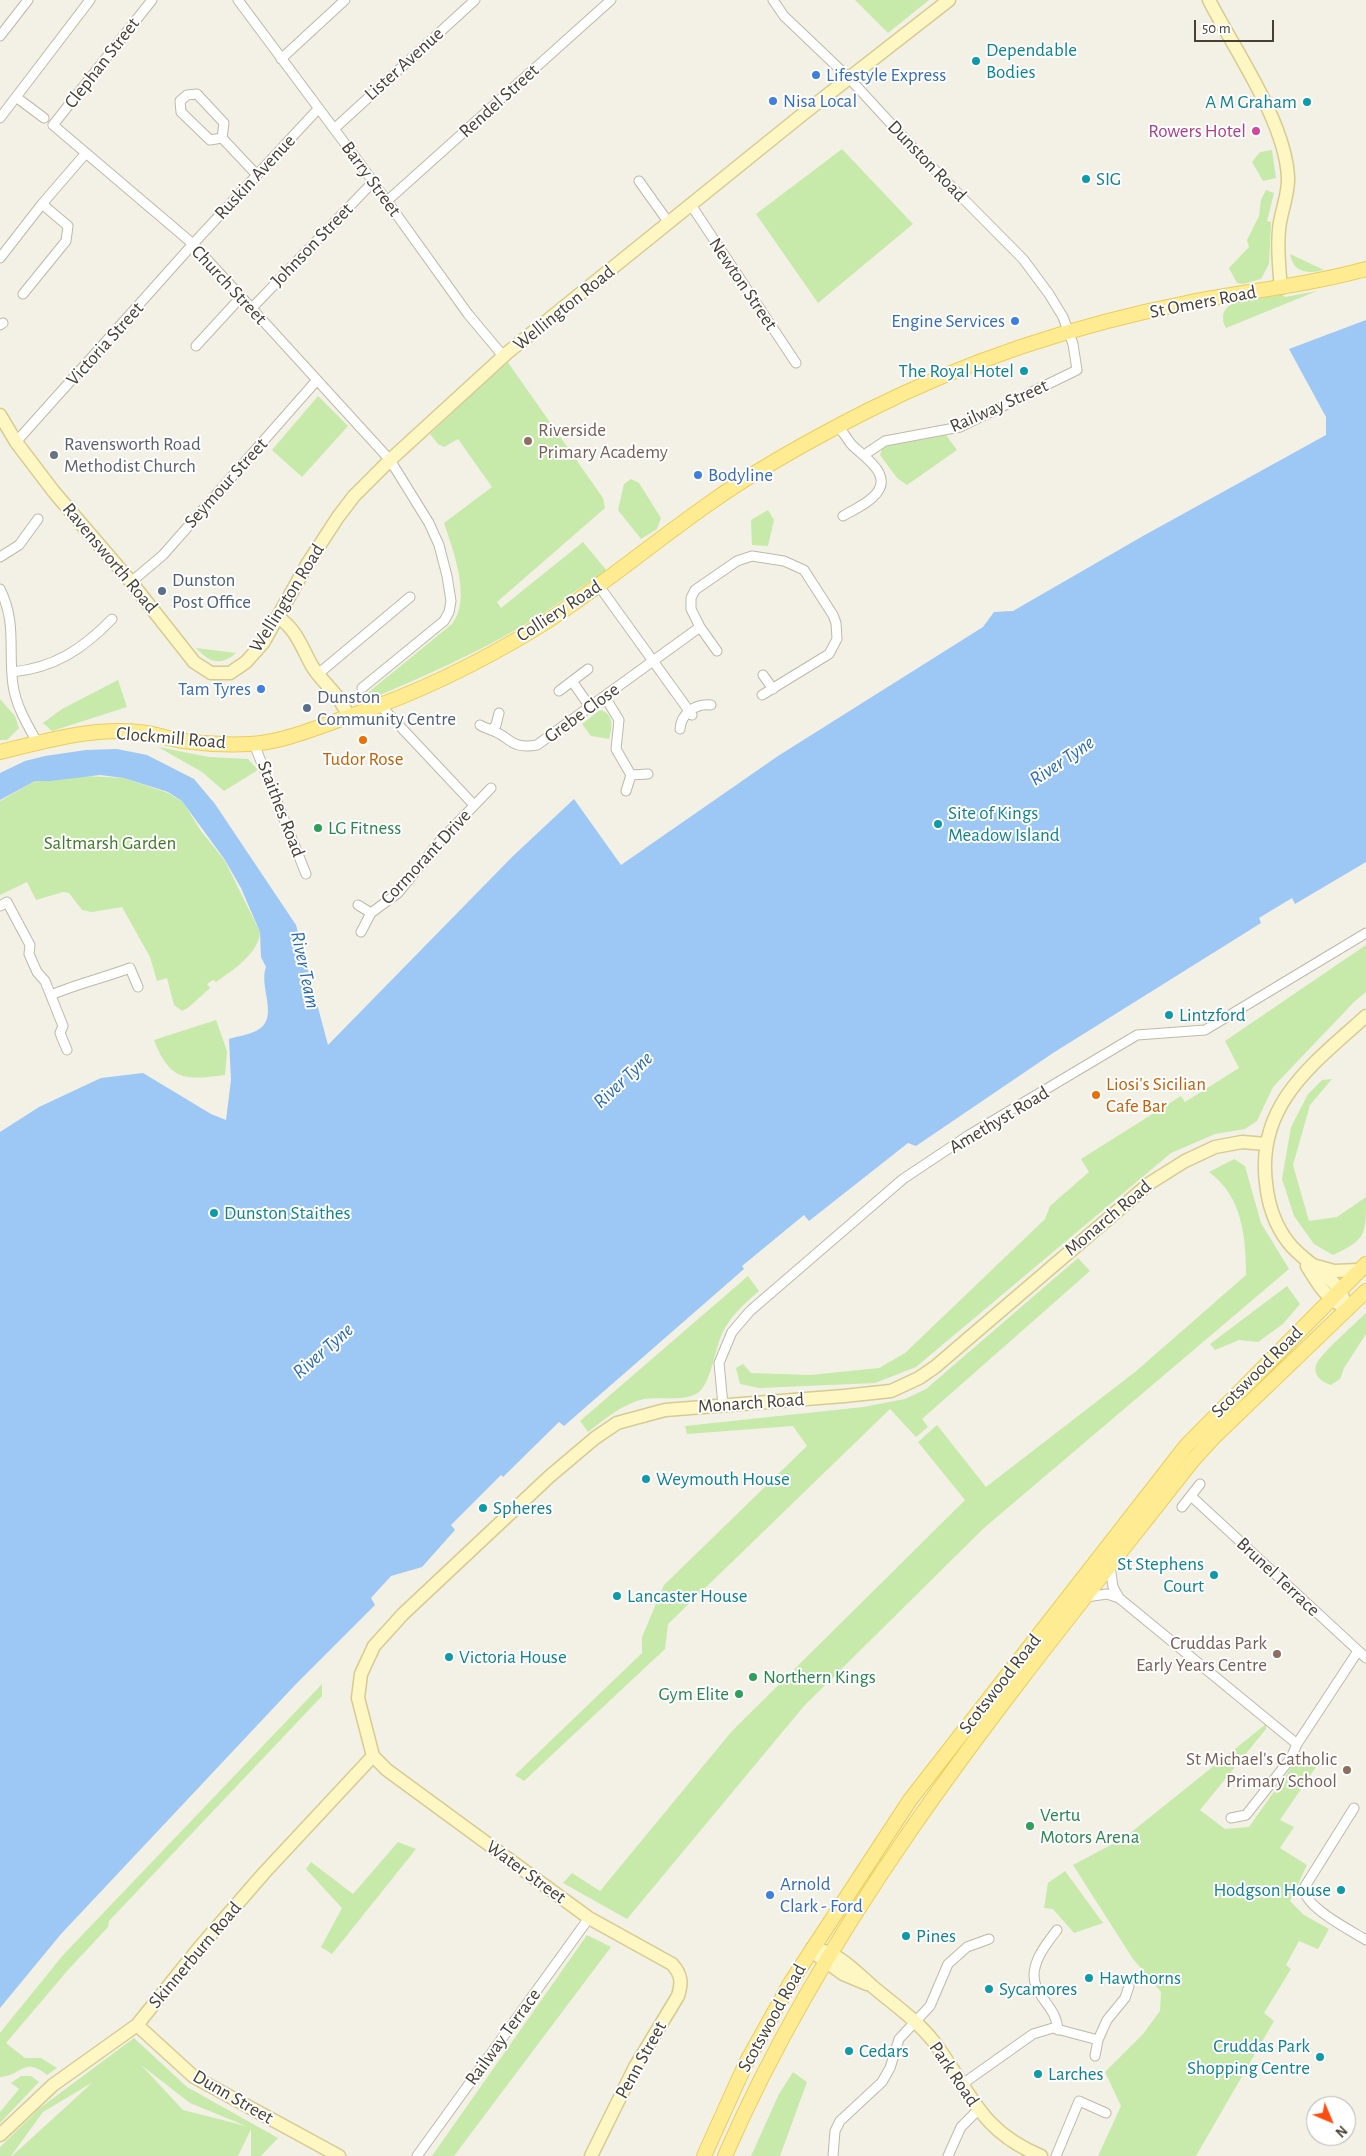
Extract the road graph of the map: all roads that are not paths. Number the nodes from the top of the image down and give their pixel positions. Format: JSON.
{"nodes":[{"id":1,"x":28,"y":0,"type":"edge"},
{"id":2,"x":90,"y":0,"type":"edge"},
{"id":3,"x":152,"y":0,"type":"edge"},
{"id":4,"x":238,"y":0,"type":"edge"},
{"id":5,"x":345,"y":0,"type":"edge"},
{"id":6,"x":475,"y":0,"type":"edge"},
{"id":7,"x":611,"y":0,"type":"edge"},
{"id":8,"x":773,"y":0,"type":"edge"},
{"id":9,"x":949,"y":0,"type":"edge"},
{"id":10,"x":1209,"y":0,"type":"edge"},
{"id":11,"x":0,"y":36,"type":"edge"},
{"id":12,"x":281,"y":59,"type":"junction"},
{"id":13,"x":849,"y":78,"type":"junction"},
{"id":14,"x":16,"y":97,"type":"junction"},
{"id":15,"x":318,"y":109,"type":"junction"},
{"id":16,"x":0,"y":118,"type":"edge"},
{"id":17,"x":44,"y":118,"type":"dead end"},
{"id":18,"x":53,"y":125,"type":"joint"},
{"id":19,"x":334,"y":129,"type":"junction"},
{"id":20,"x":222,"y":138,"type":"junction"},
{"id":21,"x":86,"y":153,"type":"junction"},
{"id":22,"x":257,"y":175,"type":"junction"},
{"id":23,"x":374,"y":182,"type":"junction"},
{"id":24,"x":639,"y":182,"type":"dead end"},
{"id":25,"x":387,"y":201,"type":"junction"},
{"id":26,"x":42,"y":204,"type":"junction"},
{"id":27,"x":691,"y":205,"type":"junction"},
{"id":28,"x":669,"y":223,"type":"junction"},
{"id":29,"x":193,"y":244,"type":"junction"},
{"id":30,"x":0,"y":258,"type":"edge"},
{"id":31,"x":1366,"y":270,"type":"edge"},
{"id":32,"x":1281,"y":288,"type":"junction"},
{"id":33,"x":23,"y":294,"type":"dead end"},
{"id":34,"x":241,"y":297,"type":"junction"},
{"id":35,"x":251,"y":309,"type":"junction"},
{"id":36,"x":1068,"y":332,"type":"junction"},
{"id":37,"x":196,"y":346,"type":"dead end"},
{"id":38,"x":504,"y":357,"type":"junction"},
{"id":39,"x":796,"y":363,"type":"dead end"},
{"id":40,"x":317,"y":380,"type":"junction"},
{"id":41,"x":0,"y":415,"type":"edge"},
{"id":42,"x":838,"y":426,"type":"junction"},
{"id":43,"x":16,"y":442,"type":"junction"},
{"id":44,"x":864,"y":454,"type":"junction"},
{"id":45,"x":390,"y":460,"type":"junction"},
{"id":46,"x":843,"y":516,"type":"dead end"},
{"id":47,"x":38,"y":519,"type":"dead end"},
{"id":48,"x":0,"y":557,"type":"edge"},
{"id":49,"x":131,"y":582,"type":"junction"},
{"id":50,"x":599,"y":586,"type":"junction"},
{"id":51,"x":0,"y":590,"type":"edge"},
{"id":52,"x":410,"y":597,"type":"dead end"},
{"id":53,"x":279,"y":618,"type":"junction"},
{"id":54,"x":112,"y":619,"type":"dead end"},
{"id":55,"x":700,"y":627,"type":"junction"},
{"id":56,"x":716,"y":651,"type":"dead end"},
{"id":57,"x":654,"y":661,"type":"junction"},
{"id":58,"x":237,"y":669,"type":"joint"},
{"id":59,"x":588,"y":669,"type":"dead end"},
{"id":60,"x":12,"y":672,"type":"junction"},
{"id":61,"x":318,"y":674,"type":"junction"},
{"id":62,"x":763,"y":675,"type":"dead end"},
{"id":63,"x":572,"y":681,"type":"junction"},
{"id":64,"x":362,"y":688,"type":"dead end"},
{"id":65,"x":773,"y":689,"type":"junction"},
{"id":66,"x":558,"y":691,"type":"dead end"},
{"id":67,"x":762,"y":695,"type":"dead end"},
{"id":68,"x":605,"y":697,"type":"junction"},
{"id":69,"x":711,"y":705,"type":"dead end"},
{"id":70,"x":380,"y":706,"type":"junction"},
{"id":71,"x":590,"y":707,"type":"junction"},
{"id":72,"x":499,"y":713,"type":"dead end"},
{"id":73,"x":691,"y":713,"type":"junction"},
{"id":74,"x":348,"y":717,"type":"junction"},
{"id":75,"x":480,"y":725,"type":"dead end"},
{"id":76,"x":680,"y":729,"type":"dead end"},
{"id":77,"x":492,"y":730,"type":"junction"},
{"id":78,"x":37,"y":742,"type":"junction"},
{"id":79,"x":254,"y":744,"type":"junction"},
{"id":80,"x":0,"y":752,"type":"edge"},
{"id":81,"x":648,"y":774,"type":"dead end"},
{"id":82,"x":631,"y":775,"type":"junction"},
{"id":83,"x":491,"y":788,"type":"dead end"},
{"id":84,"x":626,"y":791,"type":"dead end"},
{"id":85,"x":474,"y":805,"type":"junction"},
{"id":86,"x":306,"y":874,"type":"dead end"},
{"id":87,"x":4,"y":904,"type":"edge"},
{"id":88,"x":358,"y":905,"type":"dead end"},
{"id":89,"x":371,"y":913,"type":"junction"},
{"id":90,"x":361,"y":932,"type":"dead end"},
{"id":91,"x":1366,"y":933,"type":"edge"},
{"id":92,"x":138,"y":987,"type":"dead end"},
{"id":93,"x":51,"y":994,"type":"junction"},
{"id":94,"x":1366,"y":1016,"type":"edge"},
{"id":95,"x":67,"y":1050,"type":"dead end"},
{"id":96,"x":1266,"y":1144,"type":"junction"},
{"id":97,"x":1307,"y":1261,"type":"junction"},
{"id":98,"x":1363,"y":1267,"type":"edge"},
{"id":99,"x":1366,"y":1291,"type":"edge"},
{"id":100,"x":1335,"y":1295,"type":"junction"},
{"id":101,"x":1348,"y":1309,"type":"junction"},
{"id":102,"x":723,"y":1404,"type":"junction"},
{"id":103,"x":1200,"y":1484,"type":"dead end"},
{"id":104,"x":1191,"y":1496,"type":"junction"},
{"id":105,"x":1182,"y":1506,"type":"dead end"},
{"id":106,"x":1110,"y":1566,"type":"junction"},
{"id":107,"x":1086,"y":1598,"type":"junction"},
{"id":108,"x":1119,"y":1598,"type":"junction"},
{"id":109,"x":1358,"y":1651,"type":"junction"},
{"id":110,"x":1366,"y":1658,"type":"edge"},
{"id":111,"x":1297,"y":1744,"type":"junction"},
{"id":112,"x":373,"y":1756,"type":"junction"},
{"id":113,"x":1354,"y":1808,"type":"dead end"},
{"id":114,"x":1231,"y":1818,"type":"dead end"},
{"id":115,"x":589,"y":1918,"type":"junction"},
{"id":116,"x":1057,"y":1930,"type":"dead end"},
{"id":117,"x":989,"y":1939,"type":"dead end"},
{"id":118,"x":1366,"y":1940,"type":"edge"},
{"id":119,"x":812,"y":1948,"type":"junction"},
{"id":120,"x":829,"y":1959,"type":"junction"},
{"id":121,"x":672,"y":1964,"type":"joint"},
{"id":122,"x":1129,"y":1986,"type":"dead end"},
{"id":123,"x":916,"y":2021,"type":"junction"},
{"id":124,"x":137,"y":2025,"type":"junction"},
{"id":125,"x":1058,"y":2030,"type":"junction"},
{"id":126,"x":1098,"y":2040,"type":"junction"},
{"id":127,"x":1095,"y":2056,"type":"dead end"},
{"id":128,"x":961,"y":2085,"type":"junction"},
{"id":129,"x":978,"y":2110,"type":"junction"},
{"id":130,"x":1106,"y":2113,"type":"dead end"},
{"id":131,"x":0,"y":2135,"type":"edge"},
{"id":132,"x":339,"y":2156,"type":"edge"},
{"id":133,"x":417,"y":2156,"type":"edge"},
{"id":134,"x":591,"y":2156,"type":"edge"},
{"id":135,"x":704,"y":2156,"type":"edge"},
{"id":136,"x":725,"y":2156,"type":"edge"},
{"id":137,"x":833,"y":2156,"type":"edge"},
{"id":138,"x":948,"y":2156,"type":"edge"},
{"id":139,"x":1041,"y":2156,"type":"edge"},
{"id":140,"x":1056,"y":2156,"type":"edge"}],
"edges":[{"from":1,"to":11,"type":"street"},
{"from":2,"to":14,"type":"street"},
{"from":3,"to":18,"type":"street","name":"Clephan Street"},
{"from":4,"to":12,"type":"street","name":"Barry Street"},
{"from":5,"to":12,"type":"street"},
{"from":6,"to":19,"type":"street","name":"Lister Avenue"},
{"from":7,"to":25,"type":"street","name":"Rendel Street"},
{"from":8,"to":13,"type":"street","name":"Dunston Road"},
{"from":9,"to":13,"type":"street","name":"Wellington Road"},
{"from":10,"to":32,"type":"street","name":"St Omers Road"},
{"from":12,"to":15,"type":"street","name":"Barry Street"},
{"from":13,"to":27,"type":"street","name":"Wellington Road"},
{"from":13,"to":36,"type":"street","name":"Dunston Road"},
{"from":14,"to":16,"type":"street"},
{"from":14,"to":17,"type":"street"},
{"from":15,"to":19,"type":"street","name":"Barry Street"},
{"from":15,"to":22,"type":"street","name":"Ruskin Avenue"},
{"from":18,"to":21,"type":"street","name":"Church Street"},
{"from":19,"to":23,"type":"street","name":"Barry Street"},
{"from":20,"to":20,"type":"street"},
{"from":20,"to":22,"type":"street"},
{"from":21,"to":26,"type":"street"},
{"from":21,"to":29,"type":"street","name":"Church Street"},
{"from":22,"to":29,"type":"street","name":"Ruskin Avenue"},
{"from":23,"to":25,"type":"street","name":"Barry Street"},
{"from":23,"to":35,"type":"street","name":"Johnson Street"},
{"from":24,"to":28,"type":"street"},
{"from":25,"to":38,"type":"street","name":"Barry Street"},
{"from":26,"to":30,"type":"street"},
{"from":26,"to":33,"type":"street"},
{"from":27,"to":28,"type":"street","name":"Wellington Road"},
{"from":27,"to":39,"type":"street","name":"Newton Street"},
{"from":28,"to":38,"type":"street","name":"Wellington Road"},
{"from":29,"to":34,"type":"street","name":"Church Street"},
{"from":29,"to":43,"type":"street","name":"Victoria Street"},
{"from":31,"to":32,"type":"main road"},
{"from":32,"to":36,"type":"main road","name":"St Omers Road"},
{"from":34,"to":35,"type":"street","name":"Church Street"},
{"from":34,"to":37,"type":"street"},
{"from":35,"to":40,"type":"street","name":"Church Street"},
{"from":36,"to":42,"type":"main road","name":"St Omers Road"},
{"from":36,"to":44,"type":"street","name":"Railway Street"},
{"from":38,"to":45,"type":"street","name":"Wellington Road"},
{"from":40,"to":45,"type":"street","name":"Church Street"},
{"from":40,"to":49,"type":"street","name":"Seymour Street"},
{"from":41,"to":43,"type":"street","name":"Ravensworth Road"},
{"from":42,"to":44,"type":"street"},
{"from":42,"to":50,"type":"main road","name":"Colliery Road"},
{"from":43,"to":49,"type":"street","name":"Ravensworth Road"},
{"from":44,"to":46,"type":"street"},
{"from":45,"to":53,"type":"street","name":"Wellington Road"},
{"from":45,"to":64,"type":"street","name":"Church Street"},
{"from":47,"to":48,"type":"street"},
{"from":49,"to":58,"type":"street","name":"Ravensworth Road"},
{"from":50,"to":57,"type":"street"},
{"from":50,"to":70,"type":"main road","name":"Colliery Road"},
{"from":51,"to":60,"type":"street"},
{"from":52,"to":61,"type":"street"},
{"from":53,"to":58,"type":"street","name":"Wellington Road"},
{"from":53,"to":61,"type":"street"},
{"from":54,"to":60,"type":"street"},
{"from":55,"to":56,"type":"street"},
{"from":55,"to":57,"type":"street","name":"Grebe Close"},
{"from":55,"to":65,"type":"street"},
{"from":57,"to":68,"type":"street","name":"Grebe Close"},
{"from":57,"to":73,"type":"street"},
{"from":59,"to":63,"type":"street"},
{"from":60,"to":78,"type":"street"},
{"from":61,"to":74,"type":"street"},
{"from":62,"to":65,"type":"street"},
{"from":63,"to":66,"type":"street"},
{"from":63,"to":71,"type":"street"},
{"from":65,"to":67,"type":"street"},
{"from":68,"to":71,"type":"street","name":"Grebe Close"},
{"from":68,"to":82,"type":"street"},
{"from":69,"to":73,"type":"street"},
{"from":70,"to":74,"type":"main road","name":"Colliery Road"},
{"from":70,"to":85,"type":"street","name":"Cormorant Drive"},
{"from":71,"to":77,"type":"street","name":"Grebe Close"},
{"from":72,"to":77,"type":"street"},
{"from":73,"to":76,"type":"street"},
{"from":74,"to":79,"type":"main road","name":"Colliery Road"},
{"from":75,"to":77,"type":"street","name":"Grebe Close"},
{"from":78,"to":79,"type":"main road","name":"Clockmill Road"},
{"from":78,"to":80,"type":"main road","name":"Clockmill Road"},
{"from":79,"to":86,"type":"street","name":"Staithes Road"},
{"from":81,"to":82,"type":"street"},
{"from":82,"to":84,"type":"street"},
{"from":83,"to":85,"type":"street","name":"Cormorant Drive"},
{"from":85,"to":89,"type":"street","name":"Cormorant Drive"},
{"from":87,"to":93,"type":"street"},
{"from":88,"to":89,"type":"street"},
{"from":89,"to":90,"type":"street","name":"Cormorant Drive"},
{"from":91,"to":102,"type":"street","name":"Amethyst Road"},
{"from":92,"to":93,"type":"street"},
{"from":93,"to":95,"type":"street"},
{"from":94,"to":96,"type":"street"},
{"from":96,"to":97,"type":"street"},
{"from":96,"to":102,"type":"street","name":"Monarch Road"},
{"from":97,"to":98,"type":"street"},
{"from":97,"to":100,"type":"street"},
{"from":98,"to":100,"type":"main road","name":"Scotswood Road"},
{"from":99,"to":101,"type":"main road","name":"Scotswood Road"},
{"from":100,"to":101,"type":"street"},
{"from":100,"to":119,"type":"main road","name":"Scotswood Road"},
{"from":101,"to":106,"type":"main road","name":"Scotswood Road"},
{"from":102,"to":112,"type":"street","name":"Monarch Road"},
{"from":103,"to":104,"type":"street"},
{"from":104,"to":105,"type":"street"},
{"from":104,"to":109,"type":"street","name":"Brunel Terrace"},
{"from":106,"to":107,"type":"main road","name":"Scotswood Road"},
{"from":106,"to":108,"type":"street"},
{"from":107,"to":108,"type":"street"},
{"from":107,"to":120,"type":"main road","name":"Scotswood Road"},
{"from":108,"to":111,"type":"street"},
{"from":109,"to":110,"type":"street","name":"Brunel Terrace"},
{"from":109,"to":111,"type":"street"},
{"from":111,"to":114,"type":"street"},
{"from":112,"to":115,"type":"street","name":"Water Street"},
{"from":112,"to":124,"type":"street","name":"Skinnerburn Road"},
{"from":113,"to":118,"type":"street"},
{"from":115,"to":121,"type":"street","name":"Water Street"},
{"from":115,"to":133,"type":"street","name":"Railway Terrace"},
{"from":116,"to":125,"type":"street"},
{"from":117,"to":123,"type":"street"},
{"from":119,"to":120,"type":"street","name":"Park Road"},
{"from":119,"to":135,"type":"main road","name":"Scotswood Road"},
{"from":120,"to":123,"type":"street","name":"Park Road"},
{"from":120,"to":136,"type":"main road","name":"Scotswood Road"},
{"from":121,"to":134,"type":"street","name":"Penn Street"},
{"from":122,"to":126,"type":"street"},
{"from":123,"to":128,"type":"street","name":"Park Road"},
{"from":123,"to":137,"type":"street"},
{"from":124,"to":131,"type":"street","name":"Skinnerburn Road"},
{"from":124,"to":132,"type":"street","name":"Dunn Street"},
{"from":125,"to":126,"type":"street"},
{"from":125,"to":128,"type":"street"},
{"from":126,"to":127,"type":"street"},
{"from":128,"to":129,"type":"street","name":"Park Road"},
{"from":129,"to":138,"type":"street"},
{"from":129,"to":139,"type":"street","name":"Park Road"},
{"from":130,"to":140,"type":"street"}]}
